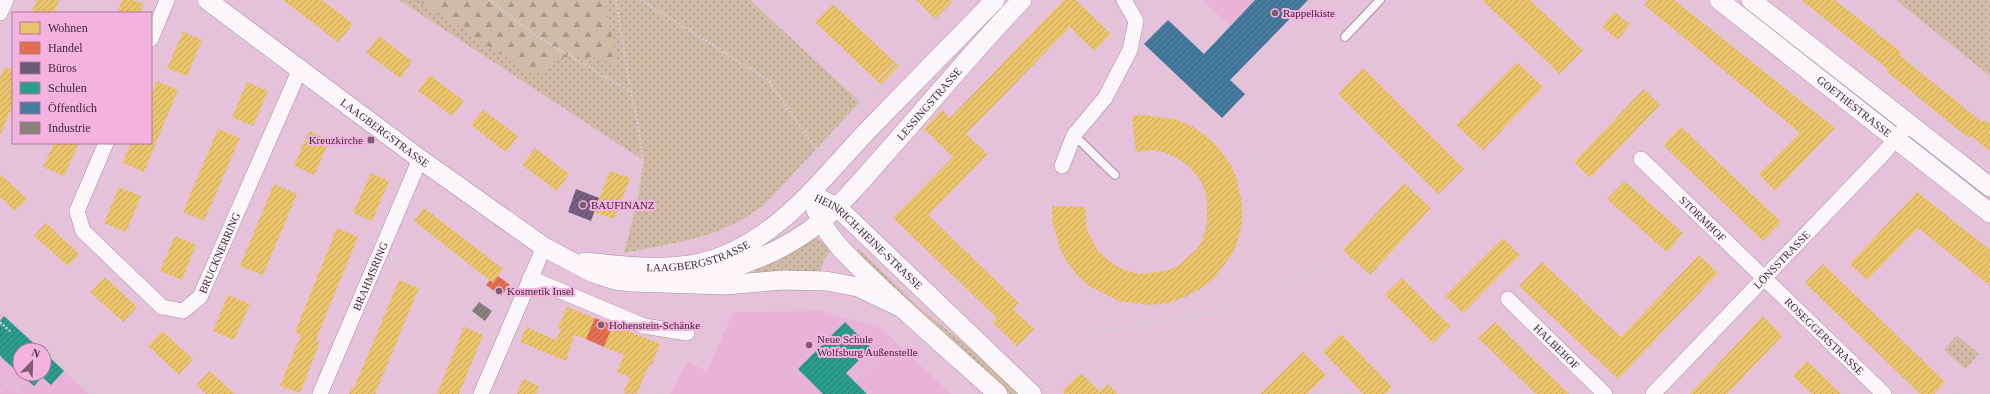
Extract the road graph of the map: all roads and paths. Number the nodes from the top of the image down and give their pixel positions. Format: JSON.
{"nodes":[{"id":1,"x":6,"y":0,"type":"edge"},
{"id":2,"x":88,"y":0,"type":"edge"},
{"id":3,"x":167,"y":0,"type":"edge"},
{"id":4,"x":207,"y":0,"type":"edge"},
{"id":5,"x":238,"y":0,"type":"edge"},
{"id":6,"x":384,"y":0,"type":"edge"},
{"id":7,"x":489,"y":0,"type":"edge"},
{"id":8,"x":616,"y":0,"type":"edge"},
{"id":9,"x":641,"y":0,"type":"edge"},
{"id":10,"x":994,"y":0,"type":"edge"},
{"id":11,"x":1022,"y":0,"type":"edge"},
{"id":12,"x":1049,"y":0,"type":"edge"},
{"id":13,"x":1124,"y":0,"type":"edge"},
{"id":14,"x":1380,"y":0,"type":"edge"},
{"id":15,"x":1549,"y":0,"type":"edge"},
{"id":16,"x":1634,"y":0,"type":"edge"},
{"id":17,"x":1680,"y":0,"type":"edge"},
{"id":18,"x":1719,"y":0,"type":"edge"},
{"id":19,"x":1751,"y":0,"type":"edge"},
{"id":20,"x":1790,"y":0,"type":"edge"},
{"id":21,"x":83,"y":12,"type":"edge"},
{"id":22,"x":0,"y":13,"type":"edge"},
{"id":23,"x":1820,"y":15,"type":"dead end"},
{"id":24,"x":1290,"y":18,"type":"dead end"},
{"id":25,"x":372,"y":20,"type":"dead end"},
{"id":26,"x":1816,"y":20,"type":"junction"},
{"id":27,"x":152,"y":36,"type":"edge"},
{"id":28,"x":933,"y":37,"type":"dead end"},
{"id":29,"x":1345,"y":37,"type":"junction"},
{"id":30,"x":1329,"y":53,"type":"junction"},
{"id":31,"x":1135,"y":57,"type":"dead end"},
{"id":32,"x":989,"y":63,"type":"dead end"},
{"id":33,"x":1866,"y":68,"type":"dead end"},
{"id":34,"x":1916,"y":68,"type":"dead end"},
{"id":35,"x":300,"y":69,"type":"junction"},
{"id":36,"x":1990,"y":74,"type":"edge"},
{"id":37,"x":1979,"y":89,"type":"junction"},
{"id":38,"x":631,"y":93,"type":"junction"},
{"id":39,"x":1970,"y":112,"type":"dead end"},
{"id":40,"x":1909,"y":124,"type":"junction"},
{"id":41,"x":1956,"y":128,"type":"dead end"},
{"id":42,"x":1945,"y":131,"type":"dead end"},
{"id":43,"x":1952,"y":134,"type":"junction"},
{"id":44,"x":1074,"y":135,"type":"junction"},
{"id":45,"x":1897,"y":139,"type":"junction"},
{"id":46,"x":31,"y":144,"type":"edge"},
{"id":47,"x":106,"y":144,"type":"edge"},
{"id":48,"x":819,"y":153,"type":"junction"},
{"id":49,"x":1637,"y":155,"type":"junction"},
{"id":50,"x":1880,"y":156,"type":"junction"},
{"id":51,"x":420,"y":159,"type":"junction"},
{"id":52,"x":1990,"y":160,"type":"edge"},
{"id":53,"x":183,"y":162,"type":"dead end"},
{"id":54,"x":1262,"y":163,"type":"junction"},
{"id":55,"x":1062,"y":166,"type":"dead end"},
{"id":56,"x":257,"y":167,"type":"junction"},
{"id":57,"x":1484,"y":168,"type":"junction"},
{"id":58,"x":1115,"y":175,"type":"dead end"},
{"id":59,"x":17,"y":176,"type":"dead end"},
{"id":60,"x":796,"y":181,"type":"dead end"},
{"id":61,"x":1990,"y":187,"type":"edge"},
{"id":62,"x":497,"y":191,"type":"dead end"},
{"id":63,"x":810,"y":194,"type":"junction"},
{"id":64,"x":837,"y":207,"type":"junction"},
{"id":65,"x":880,"y":213,"type":"dead end"},
{"id":66,"x":1990,"y":213,"type":"edge"},
{"id":67,"x":821,"y":221,"type":"junction"},
{"id":68,"x":540,"y":223,"type":"dead end"},
{"id":69,"x":1990,"y":242,"type":"edge"},
{"id":70,"x":598,"y":246,"type":"dead end"},
{"id":71,"x":544,"y":247,"type":"junction"},
{"id":72,"x":382,"y":248,"type":"junction"},
{"id":73,"x":617,"y":251,"type":"dead end"},
{"id":74,"x":624,"y":253,"type":"junction"},
{"id":75,"x":631,"y":253,"type":"dead end"},
{"id":76,"x":568,"y":259,"type":"junction"},
{"id":77,"x":1394,"y":263,"type":"dead end"},
{"id":78,"x":1328,"y":264,"type":"junction"},
{"id":79,"x":530,"y":278,"type":"junction"},
{"id":80,"x":1765,"y":278,"type":"junction"},
{"id":81,"x":134,"y":279,"type":"junction"},
{"id":82,"x":669,"y":282,"type":"junction"},
{"id":83,"x":725,"y":293,"type":"junction"},
{"id":84,"x":1503,"y":295,"type":"junction"},
{"id":85,"x":449,"y":298,"type":"junction"},
{"id":86,"x":827,"y":302,"type":"dead end"},
{"id":87,"x":162,"y":307,"type":"junction"},
{"id":88,"x":860,"y":307,"type":"dead end"},
{"id":89,"x":902,"y":308,"type":"junction"},
{"id":90,"x":0,"y":309,"type":"edge"},
{"id":91,"x":0,"y":324,"type":"edge"},
{"id":92,"x":899,"y":327,"type":"dead end"},
{"id":93,"x":904,"y":331,"type":"junction"},
{"id":94,"x":11,"y":332,"type":"dead end"},
{"id":95,"x":686,"y":333,"type":"dead end"},
{"id":96,"x":910,"y":336,"type":"dead end"},
{"id":97,"x":503,"y":340,"type":"junction"},
{"id":98,"x":37,"y":342,"type":"edge"},
{"id":99,"x":52,"y":356,"type":"edge"},
{"id":100,"x":52,"y":358,"type":"edge"},
{"id":101,"x":1990,"y":362,"type":"edge"},
{"id":102,"x":62,"y":368,"type":"dead end"},
{"id":103,"x":1422,"y":369,"type":"junction"},
{"id":104,"x":1036,"y":371,"type":"junction"},
{"id":105,"x":0,"y":375,"type":"edge"},
{"id":106,"x":854,"y":381,"type":"dead end"},
{"id":107,"x":23,"y":382,"type":"edge"},
{"id":108,"x":81,"y":382,"type":"junction"},
{"id":109,"x":8,"y":383,"type":"junction"},
{"id":110,"x":16,"y":390,"type":"junction"},
{"id":111,"x":244,"y":390,"type":"dead end"},
{"id":112,"x":0,"y":392,"type":"edge"},
{"id":113,"x":21,"y":394,"type":"edge"},
{"id":114,"x":94,"y":394,"type":"edge"},
{"id":115,"x":320,"y":394,"type":"edge"},
{"id":116,"x":408,"y":394,"type":"edge"},
{"id":117,"x":481,"y":394,"type":"edge"},
{"id":118,"x":659,"y":394,"type":"edge"},
{"id":119,"x":998,"y":394,"type":"edge"},
{"id":120,"x":1032,"y":394,"type":"edge"},
{"id":121,"x":1059,"y":394,"type":"edge"},
{"id":122,"x":1313,"y":394,"type":"edge"},
{"id":123,"x":1349,"y":394,"type":"edge"},
{"id":124,"x":1398,"y":394,"type":"edge"},
{"id":125,"x":1450,"y":394,"type":"edge"},
{"id":126,"x":1605,"y":394,"type":"edge"},
{"id":127,"x":1654,"y":394,"type":"edge"},
{"id":128,"x":1884,"y":394,"type":"edge"},
{"id":129,"x":1957,"y":394,"type":"edge"}],
"edges":[{"from":1,"to":22,"type":"street"},
{"from":2,"to":21,"type":"path"},
{"from":3,"to":27,"type":"street"},
{"from":4,"to":35,"type":"street","name":"LAAGBERGSTRASSE"},
{"from":5,"to":62,"type":"path"},
{"from":6,"to":25,"type":"path"},
{"from":7,"to":38,"type":"path"},
{"from":8,"to":38,"type":"path"},
{"from":9,"to":48,"type":"path"},
{"from":10,"to":63,"type":"street","name":"LESSINGSTRASSE"},
{"from":11,"to":64,"type":"street","name":"LESSINGSTRASSE"},
{"from":12,"to":32,"type":"path"},
{"from":13,"to":44,"type":"street"},
{"from":14,"to":29,"type":"lane"},
{"from":15,"to":57,"type":"path"},
{"from":16,"to":49,"type":"path"},
{"from":17,"to":50,"type":"path"},
{"from":18,"to":45,"type":"street","name":"GOETHESTRASSE"},
{"from":19,"to":40,"type":"street","name":"GOETHESTRASSE"},
{"from":20,"to":26,"type":"path"},
{"from":23,"to":26,"type":"path"},
{"from":24,"to":30,"type":"path"},
{"from":26,"to":33,"type":"path"},
{"from":28,"to":48,"type":"path"},
{"from":29,"to":30,"type":"path"},
{"from":29,"to":57,"type":"path"},
{"from":30,"to":54,"type":"path"},
{"from":31,"to":54,"type":"path"},
{"from":34,"to":37,"type":"path"},
{"from":35,"to":51,"type":"street","name":"LAAGBERGSTRASSE"},
{"from":35,"to":56,"type":"street","name":"BRUCKNERRING"},
{"from":36,"to":37,"type":"path"},
{"from":37,"to":39,"type":"path"},
{"from":38,"to":74,"type":"path"},
{"from":40,"to":45,"type":"street","name":"LÖNSSTRASSE"},
{"from":40,"to":61,"type":"street","name":"GOETHESTRASSE"},
{"from":41,"to":43,"type":"path"},
{"from":42,"to":43,"type":"path"},
{"from":43,"to":52,"type":"path"},
{"from":44,"to":55,"type":"street"},
{"from":44,"to":58,"type":"lane"},
{"from":45,"to":50,"type":"street","name":"LÖNSSTRASSE"},
{"from":45,"to":66,"type":"street","name":"GOETHESTRASSE"},
{"from":46,"to":59,"type":"path"},
{"from":47,"to":81,"type":"street"},
{"from":48,"to":60,"type":"path"},
{"from":49,"to":80,"type":"street","name":"STORMHOF"},
{"from":49,"to":84,"type":"path"},
{"from":50,"to":69,"type":"path"},
{"from":50,"to":80,"type":"street","name":"LÖNSSTRASSE"},
{"from":51,"to":71,"type":"street","name":"LAAGBERGSTRASSE"},
{"from":51,"to":72,"type":"street","name":"BRAHMSRING"},
{"from":53,"to":81,"type":"path"},
{"from":54,"to":78,"type":"path"},
{"from":56,"to":87,"type":"street","name":"BRUCKNERRING"},
{"from":56,"to":111,"type":"path"},
{"from":57,"to":77,"type":"path"},
{"from":63,"to":64,"type":"street","name":"HEINRICH-HEINE-STRASSE"},
{"from":63,"to":67,"type":"street","name":"HEINRICH-HEINE-STRASSE"},
{"from":63,"to":76,"type":"street","name":"LAAGBERGSTRASSE"},
{"from":64,"to":67,"type":"street","name":"LAAGBERGSTRASSE"},
{"from":64,"to":120,"type":"street","name":"HEINRICH-HEINE-STRASSE"},
{"from":65,"to":104,"type":"path"},
{"from":67,"to":82,"type":"street","name":"LAAGBERGSTRASSE"},
{"from":67,"to":89,"type":"street","name":"HEINRICH-HEINE-STRASSE"},
{"from":68,"to":70,"type":"path"},
{"from":71,"to":76,"type":"street","name":"LAAGBERGSTRASSE"},
{"from":71,"to":79,"type":"street"},
{"from":72,"to":85,"type":"path"},
{"from":72,"to":115,"type":"street","name":"BRAHMSRING"},
{"from":73,"to":74,"type":"path"},
{"from":74,"to":75,"type":"path"},
{"from":76,"to":82,"type":"street","name":"LAAGBERGSTRASSE"},
{"from":78,"to":103,"type":"path"},
{"from":78,"to":104,"type":"path"},
{"from":79,"to":95,"type":"street"},
{"from":79,"to":97,"type":"street"},
{"from":80,"to":127,"type":"street","name":"LÖNSSTRASSE"},
{"from":80,"to":128,"type":"street","name":"ROSEGGERSTRASSE"},
{"from":81,"to":87,"type":"street"},
{"from":82,"to":83,"type":"street","name":"LAAGBERGSTRASSE"},
{"from":83,"to":89,"type":"street","name":"HEINRICH-HEINE-STRASSE"},
{"from":83,"to":118,"type":"path"},
{"from":84,"to":103,"type":"path"},
{"from":84,"to":126,"type":"street","name":"HALBEHOF"},
{"from":85,"to":97,"type":"path"},
{"from":85,"to":116,"type":"path"},
{"from":86,"to":88,"type":"path"},
{"from":87,"to":108,"type":"path"},
{"from":89,"to":119,"type":"street","name":"HEINRICH-HEINE-STRASSE"},
{"from":90,"to":98,"type":"path"},
{"from":91,"to":94,"type":"path"},
{"from":92,"to":93,"type":"path"},
{"from":93,"to":96,"type":"path"},
{"from":93,"to":106,"type":"path"},
{"from":97,"to":117,"type":"street"},
{"from":99,"to":108,"type":"path"},
{"from":100,"to":102,"type":"path"},
{"from":101,"to":129,"type":"path"},
{"from":103,"to":124,"type":"path"},
{"from":103,"to":125,"type":"path"},
{"from":104,"to":121,"type":"path"},
{"from":105,"to":109,"type":"path"},
{"from":107,"to":110,"type":"path"},
{"from":108,"to":114,"type":"path"},
{"from":109,"to":110,"type":"path"},
{"from":109,"to":112,"type":"path"},
{"from":110,"to":113,"type":"path"},
{"from":122,"to":123,"type":"path"}]}
